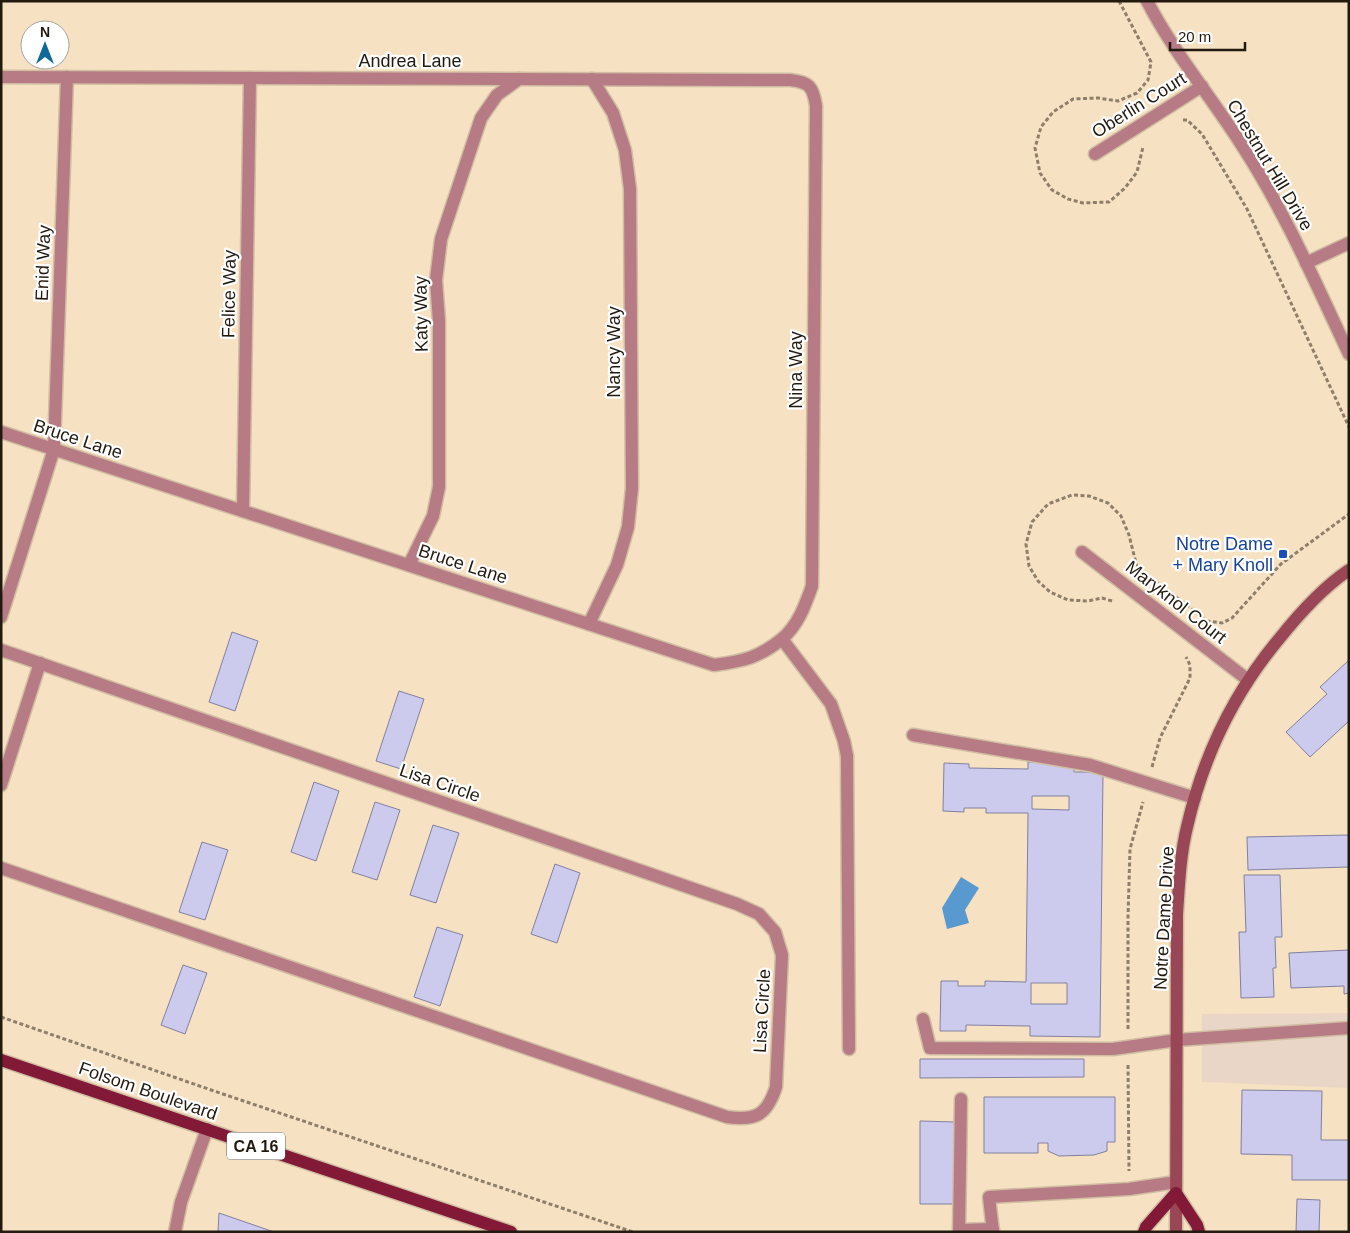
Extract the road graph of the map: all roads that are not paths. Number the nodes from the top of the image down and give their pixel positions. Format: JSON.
{"nodes":[{"id":1,"x":1147,"y":1,"type":"edge"},
{"id":2,"x":1,"y":77,"type":"edge"},
{"id":3,"x":67,"y":77,"type":"junction"},
{"id":4,"x":250,"y":78,"type":"junction"},
{"id":5,"x":519,"y":79,"type":"junction"},
{"id":6,"x":592,"y":79,"type":"junction"},
{"id":7,"x":1202,"y":86,"type":"junction"},
{"id":8,"x":814,"y":91,"type":"joint"},
{"id":9,"x":1096,"y":154,"type":"dead end"},
{"id":10,"x":1349,"y":244,"type":"edge"},
{"id":11,"x":1306,"y":263,"type":"junction"},
{"id":12,"x":1349,"y":354,"type":"edge"},
{"id":13,"x":1,"y":432,"type":"edge"},
{"id":14,"x":54,"y":449,"type":"junction"},
{"id":15,"x":243,"y":511,"type":"junction"},
{"id":16,"x":1082,"y":552,"type":"dead end"},
{"id":17,"x":409,"y":565,"type":"junction"},
{"id":18,"x":1347,"y":568,"type":"edge"},
{"id":19,"x":1,"y":617,"type":"edge"},
{"id":20,"x":589,"y":624,"type":"junction"},
{"id":21,"x":782,"y":639,"type":"junction"},
{"id":22,"x":1,"y":650,"type":"edge"},
{"id":23,"x":40,"y":663,"type":"junction"},
{"id":24,"x":1248,"y":680,"type":"junction"},
{"id":25,"x":913,"y":736,"type":"dead end"},
{"id":26,"x":1,"y":784,"type":"edge"},
{"id":27,"x":1195,"y":798,"type":"junction"},
{"id":28,"x":1,"y":868,"type":"edge"},
{"id":29,"x":923,"y":1019,"type":"dead end"},
{"id":30,"x":1349,"y":1028,"type":"edge"},
{"id":31,"x":1177,"y":1040,"type":"junction"},
{"id":32,"x":849,"y":1049,"type":"dead end"},
{"id":33,"x":1,"y":1060,"type":"edge"},
{"id":34,"x":961,"y":1099,"type":"dead end"},
{"id":35,"x":207,"y":1129,"type":"junction"},
{"id":36,"x":1176,"y":1187,"type":"junction"},
{"id":37,"x":993,"y":1230,"type":"edge"},
{"id":38,"x":959,"y":1231,"type":"edge"},
{"id":39,"x":175,"y":1232,"type":"edge"},
{"id":40,"x":511,"y":1232,"type":"edge"},
{"id":41,"x":1144,"y":1232,"type":"edge"},
{"id":42,"x":1176,"y":1232,"type":"edge"},
{"id":43,"x":1198,"y":1232,"type":"edge"}],
"edges":[{"from":1,"to":7,"type":"street","name":"Chestnut Hill Drive"},
{"from":2,"to":3,"type":"street","name":"Andrea Lane"},
{"from":3,"to":4,"type":"street","name":"Andrea Lane"},
{"from":3,"to":14,"type":"street","name":"Enid Way"},
{"from":4,"to":5,"type":"street","name":"Andrea Lane"},
{"from":4,"to":15,"type":"street","name":"Felice Way"},
{"from":5,"to":6,"type":"street","name":"Andrea Lane"},
{"from":5,"to":17,"type":"street","name":"Katy Way"},
{"from":6,"to":8,"type":"street","name":"Andrea Lane"},
{"from":6,"to":20,"type":"street","name":"Nancy Way"},
{"from":7,"to":9,"type":"street","name":"Oberlin Court"},
{"from":7,"to":11,"type":"street","name":"Chestnut Hill Drive"},
{"from":8,"to":21,"type":"street","name":"Nina Way"},
{"from":10,"to":11,"type":"street"},
{"from":11,"to":12,"type":"street","name":"Chestnut Hill Drive"},
{"from":13,"to":14,"type":"street","name":"Bruce Lane"},
{"from":14,"to":15,"type":"street","name":"Bruce Lane"},
{"from":14,"to":19,"type":"street","name":"Enid Way"},
{"from":15,"to":17,"type":"street","name":"Bruce Lane"},
{"from":16,"to":24,"type":"street","name":"Maryknol Court"},
{"from":17,"to":20,"type":"street","name":"Bruce Lane"},
{"from":18,"to":24,"type":"street","name":"Notre Dame Drive"},
{"from":20,"to":21,"type":"street","name":"Bruce Lane"},
{"from":21,"to":32,"type":"street"},
{"from":22,"to":23,"type":"street","name":"Lisa Circle"},
{"from":23,"to":26,"type":"street"},
{"from":23,"to":28,"type":"street","name":"Lisa Circle"},
{"from":24,"to":27,"type":"street","name":"Notre Dame Drive"},
{"from":25,"to":27,"type":"street"},
{"from":27,"to":31,"type":"street","name":"Notre Dame Drive"},
{"from":29,"to":31,"type":"street"},
{"from":30,"to":31,"type":"street"},
{"from":31,"to":36,"type":"street","name":"Notre Dame Drive"},
{"from":33,"to":35,"type":"main road","name":"Folsom Boulevard","number":"CA 16"},
{"from":34,"to":38,"type":"street"},
{"from":35,"to":39,"type":"street"},
{"from":35,"to":40,"type":"main road","name":"Folsom Boulevard","number":"CA 16"},
{"from":36,"to":37,"type":"street"},
{"from":36,"to":41,"type":"main road"},
{"from":36,"to":42,"type":"street","name":"Notre Dame Drive"},
{"from":36,"to":43,"type":"main road"},
{"from":37,"to":38,"type":"street"}]}
